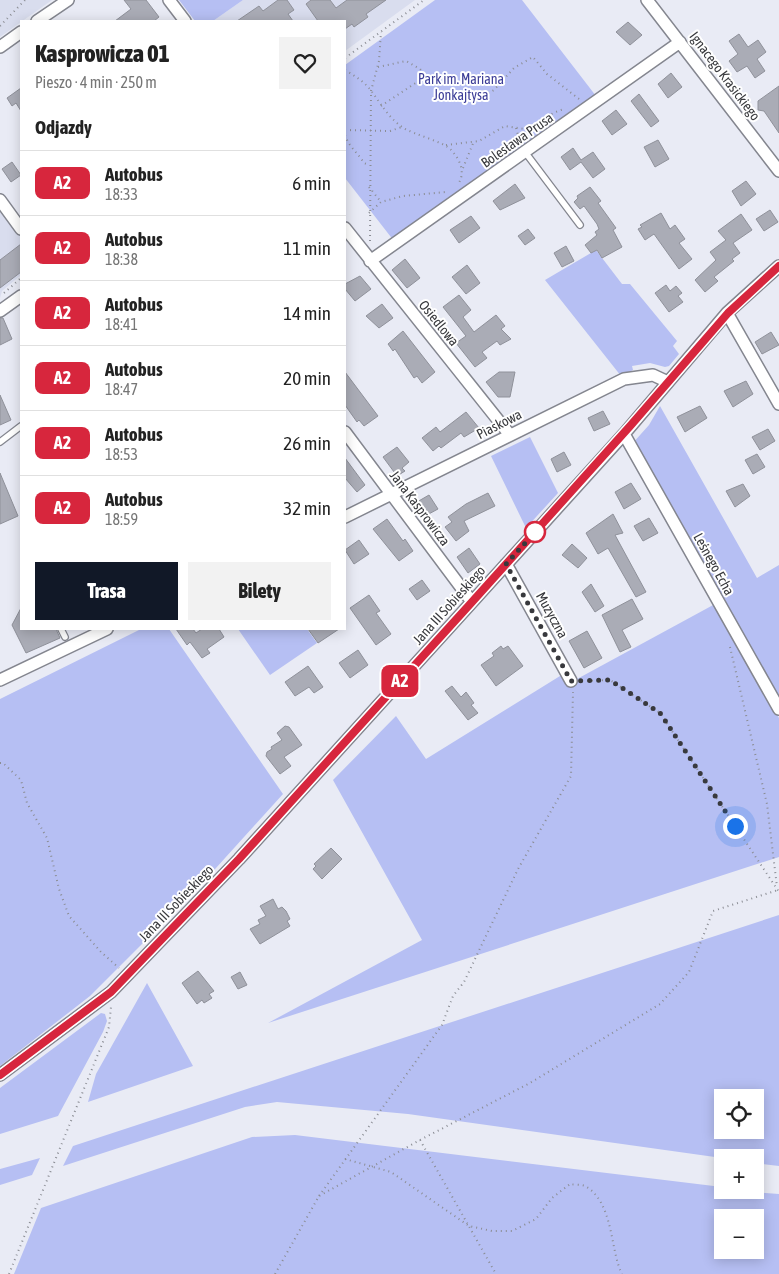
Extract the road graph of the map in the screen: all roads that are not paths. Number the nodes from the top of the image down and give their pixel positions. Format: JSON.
{"nodes":[{"id":1,"x":68,"y":0,"type":"edge"},
{"id":2,"x":169,"y":0,"type":"edge"},
{"id":3,"x":647,"y":0,"type":"edge"},
{"id":4,"x":40,"y":20,"type":"edge"},
{"id":5,"x":185,"y":20,"type":"edge"},
{"id":6,"x":20,"y":33,"type":"edge"},
{"id":7,"x":680,"y":42,"type":"junction"},
{"id":8,"x":0,"y":47,"type":"edge"},
{"id":9,"x":525,"y":152,"type":"junction"},
{"id":10,"x":779,"y":171,"type":"edge"},
{"id":11,"x":0,"y":200,"type":"edge"},
{"id":12,"x":580,"y":226,"type":"dead end"},
{"id":13,"x":20,"y":228,"type":"edge"},
{"id":14,"x":346,"y":229,"type":"edge"},
{"id":15,"x":370,"y":262,"type":"junction"},
{"id":16,"x":779,"y":266,"type":"edge"},
{"id":17,"x":20,"y":297,"type":"edge"},
{"id":18,"x":0,"y":311,"type":"edge"},
{"id":19,"x":728,"y":313,"type":"junction"},
{"id":20,"x":668,"y":382,"type":"junction"},
{"id":21,"x":779,"y":404,"type":"edge"},
{"id":22,"x":20,"y":427,"type":"edge"},
{"id":23,"x":346,"y":433,"type":"edge"},
{"id":24,"x":624,"y":434,"type":"junction"},
{"id":25,"x":510,"y":435,"type":"junction"},
{"id":26,"x":0,"y":442,"type":"edge"},
{"id":27,"x":392,"y":496,"type":"junction"},
{"id":28,"x":346,"y":517,"type":"edge"},
{"id":29,"x":506,"y":564,"type":"junction"},
{"id":30,"x":472,"y":602,"type":"junction"},
{"id":31,"x":61,"y":630,"type":"edge"},
{"id":32,"x":105,"y":630,"type":"edge"},
{"id":33,"x":64,"y":637,"type":"dead end"},
{"id":34,"x":0,"y":680,"type":"edge"},
{"id":35,"x":571,"y":681,"type":"road end"},
{"id":36,"x":779,"y":709,"type":"edge"},
{"id":37,"x":0,"y":1075,"type":"edge"}],
"edges":[{"from":1,"to":4,"type":"street"},
{"from":2,"to":5,"type":"street"},
{"from":3,"to":7,"type":"street","name":"Ignacego Krasickiego"},
{"from":6,"to":8,"type":"street"},
{"from":7,"to":9,"type":"street","name":"Bolesława Prusa"},
{"from":7,"to":10,"type":"street","name":"Ignacego Krasickiego"},
{"from":9,"to":12,"type":"lane"},
{"from":9,"to":15,"type":"street","name":"Bolesława Prusa"},
{"from":11,"to":13,"type":"street"},
{"from":14,"to":15,"type":"street","name":"Osiedlowa"},
{"from":15,"to":25,"type":"street","name":"Osiedlowa"},
{"from":16,"to":19,"type":"street","name":"Jana III Sobieskiego"},
{"from":17,"to":18,"type":"street"},
{"from":19,"to":20,"type":"street","name":"Jana III Sobieskiego"},
{"from":19,"to":21,"type":"street"},
{"from":20,"to":24,"type":"street","name":"Jana III Sobieskiego"},
{"from":20,"to":25,"type":"street","name":"Piaskowa"},
{"from":22,"to":26,"type":"lane"},
{"from":23,"to":27,"type":"street","name":"Jana Kasprowicza"},
{"from":24,"to":29,"type":"street","name":"Jana III Sobieskiego"},
{"from":24,"to":36,"type":"street","name":"Leśnego Echa"},
{"from":25,"to":27,"type":"street","name":"Piaskowa"},
{"from":27,"to":28,"type":"street","name":"Piaskowa"},
{"from":27,"to":30,"type":"street","name":"Jana Kasprowicza"},
{"from":29,"to":30,"type":"street","name":"Jana III Sobieskiego"},
{"from":29,"to":35,"type":"street","name":"Muzyczna"},
{"from":30,"to":37,"type":"street","name":"Jana III Sobieskiego"},
{"from":31,"to":33,"type":"lane"},
{"from":32,"to":34,"type":"street"}]}
